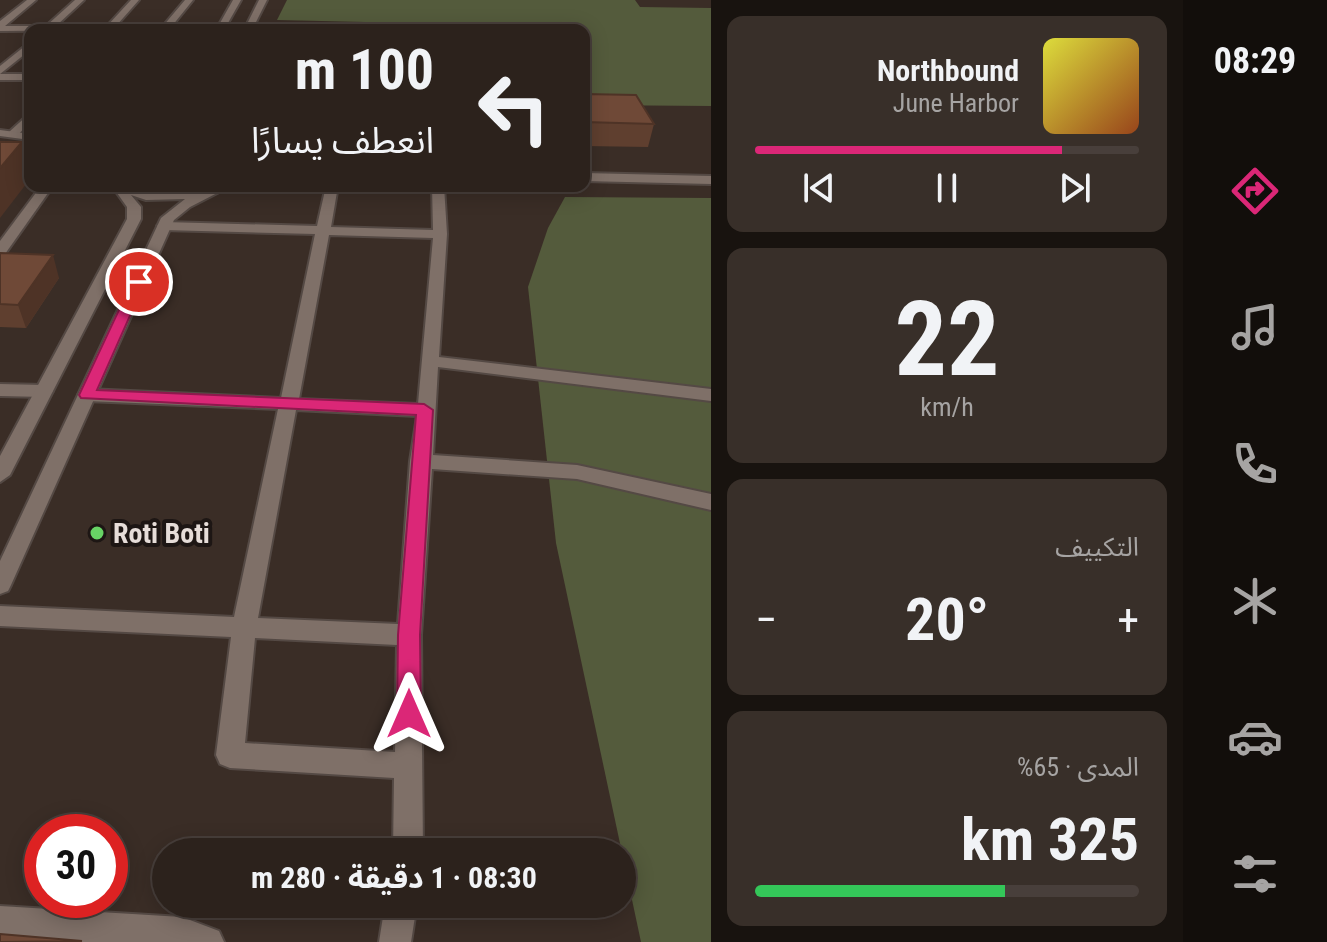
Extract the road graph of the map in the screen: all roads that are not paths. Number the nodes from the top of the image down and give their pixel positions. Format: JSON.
{"nodes":[{"id":1,"x":32,"y":0,"type":"edge"},
{"id":2,"x":80,"y":0,"type":"edge"},
{"id":3,"x":135,"y":0,"type":"edge"},
{"id":4,"x":189,"y":0,"type":"edge"},
{"id":5,"x":237,"y":0,"type":"edge"},
{"id":6,"x":263,"y":0,"type":"edge"},
{"id":7,"x":240,"y":19,"type":"dead end"},
{"id":8,"x":53,"y":24,"type":"edge"},
{"id":9,"x":113,"y":24,"type":"edge"},
{"id":10,"x":169,"y":24,"type":"edge"},
{"id":11,"x":223,"y":24,"type":"edge"},
{"id":12,"x":237,"y":24,"type":"edge"},
{"id":13,"x":251,"y":24,"type":"edge"},
{"id":14,"x":0,"y":27,"type":"edge"},
{"id":15,"x":24,"y":28,"type":"edge"},
{"id":16,"x":24,"y":50,"type":"edge"},
{"id":17,"x":0,"y":58,"type":"edge"},
{"id":18,"x":15,"y":58,"type":"junction"},
{"id":19,"x":0,"y":74,"type":"edge"},
{"id":20,"x":24,"y":76,"type":"edge"},
{"id":21,"x":24,"y":122,"type":"edge"},
{"id":22,"x":0,"y":133,"type":"edge"},
{"id":23,"x":13,"y":134,"type":"junction"},
{"id":24,"x":24,"y":136,"type":"edge"},
{"id":25,"x":0,"y":148,"type":"edge"},
{"id":26,"x":24,"y":151,"type":"edge"},
{"id":27,"x":590,"y":169,"type":"edge"},
{"id":28,"x":711,"y":171,"type":"edge"},
{"id":29,"x":590,"y":177,"type":"edge"},
{"id":30,"x":711,"y":180,"type":"edge"},
{"id":31,"x":42,"y":192,"type":"edge"},
{"id":32,"x":123,"y":192,"type":"edge"},
{"id":33,"x":132,"y":192,"type":"edge"},
{"id":34,"x":206,"y":192,"type":"edge"},
{"id":35,"x":214,"y":192,"type":"edge"},
{"id":36,"x":331,"y":192,"type":"edge"},
{"id":37,"x":438,"y":192,"type":"edge"},
{"id":38,"x":164,"y":226,"type":"junction"},
{"id":39,"x":323,"y":231,"type":"junction"},
{"id":40,"x":440,"y":234,"type":"junction"},
{"id":41,"x":2,"y":245,"type":"edge"},
{"id":42,"x":429,"y":361,"type":"junction"},
{"id":43,"x":0,"y":390,"type":"edge"},
{"id":44,"x":44,"y":391,"type":"junction"},
{"id":45,"x":87,"y":395,"type":"junction"},
{"id":46,"x":711,"y":395,"type":"edge"},
{"id":47,"x":289,"y":405,"type":"junction"},
{"id":48,"x":424,"y":410,"type":"junction"},
{"id":49,"x":420,"y":461,"type":"junction"},
{"id":50,"x":0,"y":475,"type":"edge"},
{"id":51,"x":711,"y":502,"type":"edge"},
{"id":52,"x":0,"y":585,"type":"edge"},
{"id":53,"x":0,"y":616,"type":"edge"},
{"id":54,"x":244,"y":627,"type":"junction"},
{"id":55,"x":409,"y":635,"type":"junction"},
{"id":56,"x":408,"y":766,"type":"junction"},
{"id":57,"x":408,"y":838,"type":"edge"},
{"id":58,"x":399,"y":918,"type":"edge"},
{"id":59,"x":0,"y":922,"type":"edge"},
{"id":60,"x":208,"y":942,"type":"edge"},
{"id":61,"x":395,"y":942,"type":"edge"}],
"edges":[{"from":1,"to":14,"type":"street"},
{"from":2,"to":8,"type":"street"},
{"from":3,"to":9,"type":"street"},
{"from":4,"to":10,"type":"street"},
{"from":5,"to":11,"type":"street"},
{"from":6,"to":13,"type":"street"},
{"from":7,"to":12,"type":"street"},
{"from":14,"to":15,"type":"street"},
{"from":16,"to":18,"type":"street"},
{"from":17,"to":18,"type":"street"},
{"from":18,"to":19,"type":"street"},
{"from":19,"to":20,"type":"street"},
{"from":21,"to":23,"type":"street"},
{"from":22,"to":23,"type":"street"},
{"from":23,"to":24,"type":"street"},
{"from":25,"to":26,"type":"street"},
{"from":27,"to":28,"type":"street"},
{"from":29,"to":30,"type":"street"},
{"from":31,"to":41,"type":"street"},
{"from":32,"to":44,"type":"street"},
{"from":33,"to":34,"type":"street"},
{"from":35,"to":38,"type":"street"},
{"from":36,"to":39,"type":"street"},
{"from":37,"to":40,"type":"street"},
{"from":38,"to":39,"type":"street"},
{"from":38,"to":45,"type":"street"},
{"from":39,"to":40,"type":"street"},
{"from":39,"to":47,"type":"street"},
{"from":40,"to":42,"type":"street"},
{"from":42,"to":46,"type":"street"},
{"from":42,"to":48,"type":"street"},
{"from":43,"to":44,"type":"street"},
{"from":44,"to":50,"type":"street"},
{"from":45,"to":47,"type":"street"},
{"from":45,"to":52,"type":"street"},
{"from":47,"to":48,"type":"street"},
{"from":47,"to":54,"type":"street"},
{"from":48,"to":49,"type":"street"},
{"from":49,"to":51,"type":"street"},
{"from":49,"to":55,"type":"street"},
{"from":53,"to":54,"type":"street"},
{"from":54,"to":55,"type":"street"},
{"from":54,"to":56,"type":"street"},
{"from":55,"to":56,"type":"street"},
{"from":56,"to":57,"type":"street"},
{"from":58,"to":61,"type":"street"},
{"from":59,"to":60,"type":"street"}]}
